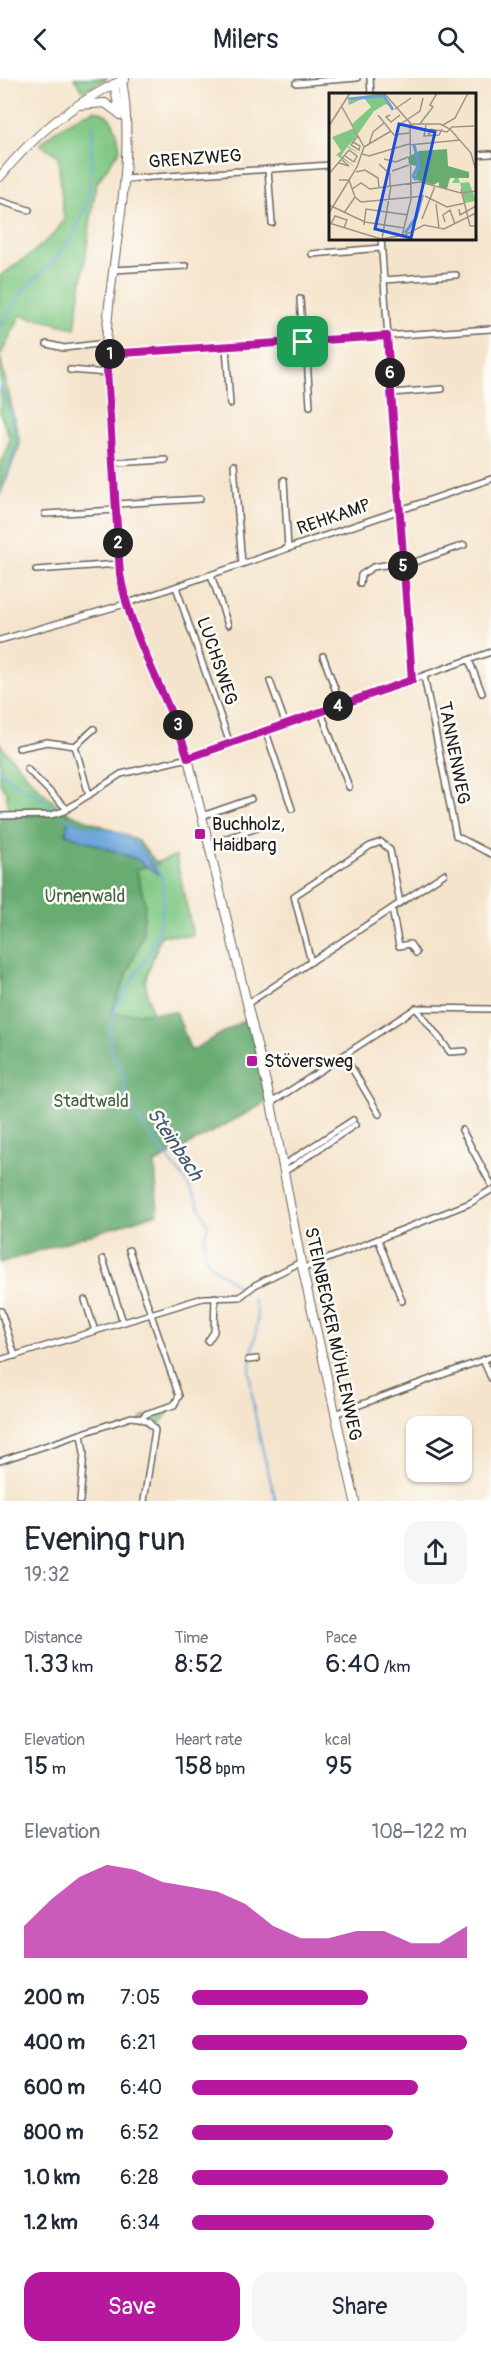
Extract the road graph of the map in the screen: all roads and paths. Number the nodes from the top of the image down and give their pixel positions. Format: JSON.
{"nodes":[{"id":1,"x":357,"y":78,"type":"edge"},
{"id":2,"x":370,"y":78,"type":"edge"},
{"id":3,"x":124,"y":79,"type":"edge"},
{"id":4,"x":296,"y":83,"type":"dead end"},
{"id":5,"x":114,"y":84,"type":"junction"},
{"id":6,"x":371,"y":93,"type":"edge"},
{"id":7,"x":75,"y":106,"type":"junction"},
{"id":8,"x":120,"y":114,"type":"junction"},
{"id":9,"x":126,"y":131,"type":"junction"},
{"id":10,"x":491,"y":154,"type":"edge"},
{"id":11,"x":476,"y":155,"type":"edge"},
{"id":12,"x":329,"y":165,"type":"edge"},
{"id":13,"x":268,"y":169,"type":"junction"},
{"id":14,"x":0,"y":177,"type":"edge"},
{"id":15,"x":124,"y":179,"type":"junction"},
{"id":16,"x":0,"y":201,"type":"edge"},
{"id":17,"x":29,"y":210,"type":"dead end"},
{"id":18,"x":272,"y":223,"type":"dead end"},
{"id":19,"x":381,"y":240,"type":"edge"},
{"id":20,"x":381,"y":248,"type":"junction"},
{"id":21,"x":312,"y":254,"type":"dead end"},
{"id":22,"x":186,"y":266,"type":"dead end"},
{"id":23,"x":113,"y":270,"type":"junction"},
{"id":24,"x":456,"y":275,"type":"dead end"},
{"id":25,"x":384,"y":280,"type":"junction"},
{"id":26,"x":300,"y":299,"type":"dead end"},
{"id":27,"x":491,"y":329,"type":"edge"},
{"id":28,"x":387,"y":336,"type":"junction"},
{"id":29,"x":305,"y":341,"type":"junction"},
{"id":30,"x":106,"y":343,"type":"junction"},
{"id":31,"x":47,"y":344,"type":"dead end"},
{"id":32,"x":226,"y":346,"type":"junction"},
{"id":33,"x":106,"y":354,"type":"junction"},
{"id":34,"x":70,"y":369,"type":"dead end"},
{"id":35,"x":107,"y":373,"type":"junction"},
{"id":36,"x":442,"y":389,"type":"dead end"},
{"id":37,"x":391,"y":393,"type":"junction"},
{"id":38,"x":230,"y":404,"type":"dead end"},
{"id":39,"x":310,"y":406,"type":"dead end"},
{"id":40,"x":166,"y":460,"type":"dead end"},
{"id":41,"x":113,"y":463,"type":"junction"},
{"id":42,"x":234,"y":465,"type":"dead end"},
{"id":43,"x":491,"y":479,"type":"edge"},
{"id":44,"x":285,"y":480,"type":"dead end"},
{"id":45,"x":200,"y":499,"type":"dead end"},
{"id":46,"x":116,"y":507,"type":"junction"},
{"id":47,"x":398,"y":511,"type":"junction"},
{"id":48,"x":45,"y":514,"type":"dead end"},
{"id":49,"x":464,"y":545,"type":"dead end"},
{"id":50,"x":288,"y":548,"type":"junction"},
{"id":51,"x":119,"y":564,"type":"junction"},
{"id":52,"x":242,"y":564,"type":"junction"},
{"id":53,"x":403,"y":564,"type":"junction"},
{"id":54,"x":36,"y":570,"type":"dead end"},
{"id":55,"x":211,"y":575,"type":"junction"},
{"id":56,"x":360,"y":583,"type":"dead end"},
{"id":57,"x":176,"y":587,"type":"junction"},
{"id":58,"x":125,"y":604,"type":"junction"},
{"id":59,"x":228,"y":625,"type":"dead end"},
{"id":60,"x":0,"y":640,"type":"edge"},
{"id":61,"x":491,"y":652,"type":"edge"},
{"id":62,"x":323,"y":656,"type":"dead end"},
{"id":63,"x":469,"y":660,"type":"junction"},
{"id":64,"x":424,"y":676,"type":"junction"},
{"id":65,"x":412,"y":680,"type":"junction"},
{"id":66,"x":270,"y":681,"type":"dead end"},
{"id":67,"x":482,"y":693,"type":"dead end"},
{"id":68,"x":341,"y":705,"type":"junction"},
{"id":69,"x":321,"y":712,"type":"junction"},
{"id":70,"x":286,"y":724,"type":"junction"},
{"id":71,"x":94,"y":729,"type":"dead end"},
{"id":72,"x":266,"y":732,"type":"junction"},
{"id":73,"x":230,"y":744,"type":"junction"},
{"id":74,"x":75,"y":746,"type":"junction"},
{"id":75,"x":19,"y":748,"type":"dead end"},
{"id":76,"x":188,"y":758,"type":"junction"},
{"id":77,"x":27,"y":769,"type":"dead end"},
{"id":78,"x":349,"y":787,"type":"dead end"},
{"id":79,"x":89,"y":795,"type":"junction"},
{"id":80,"x":251,"y":799,"type":"dead end"},
{"id":81,"x":68,"y":809,"type":"junction"},
{"id":82,"x":292,"y":809,"type":"dead end"},
{"id":83,"x":0,"y":816,"type":"edge"},
{"id":84,"x":202,"y":816,"type":"junction"},
{"id":85,"x":266,"y":825,"type":"dead end"},
{"id":86,"x":209,"y":844,"type":"junction"},
{"id":87,"x":491,"y":854,"type":"edge"},
{"id":88,"x":444,"y":874,"type":"dead end"},
{"id":89,"x":400,"y":903,"type":"junction"},
{"id":90,"x":392,"y":909,"type":"junction"},
{"id":91,"x":416,"y":953,"type":"dead end"},
{"id":92,"x":311,"y":962,"type":"junction"},
{"id":93,"x":247,"y":1004,"type":"junction"},
{"id":94,"x":416,"y":1008,"type":"junction"},
{"id":95,"x":491,"y":1008,"type":"edge"},
{"id":96,"x":465,"y":1051,"type":"dead end"},
{"id":97,"x":344,"y":1055,"type":"junction"},
{"id":98,"x":271,"y":1103,"type":"junction"},
{"id":99,"x":379,"y":1114,"type":"dead end"},
{"id":100,"x":354,"y":1123,"type":"dead end"},
{"id":101,"x":462,"y":1130,"type":"dead end"},
{"id":102,"x":283,"y":1169,"type":"junction"},
{"id":103,"x":491,"y":1184,"type":"edge"},
{"id":104,"x":491,"y":1190,"type":"edge"},
{"id":105,"x":378,"y":1239,"type":"junction"},
{"id":106,"x":129,"y":1250,"type":"dead end"},
{"id":107,"x":103,"y":1259,"type":"dead end"},
{"id":108,"x":301,"y":1265,"type":"junction"},
{"id":109,"x":214,"y":1297,"type":"junction"},
{"id":110,"x":85,"y":1300,"type":"dead end"},
{"id":111,"x":402,"y":1301,"type":"dead end"},
{"id":112,"x":1,"y":1311,"type":"edge"},
{"id":113,"x":150,"y":1314,"type":"junction"},
{"id":114,"x":123,"y":1322,"type":"junction"},
{"id":115,"x":95,"y":1331,"type":"junction"},
{"id":116,"x":208,"y":1341,"type":"dead end"},
{"id":117,"x":15,"y":1356,"type":"junction"},
{"id":118,"x":491,"y":1357,"type":"edge"},
{"id":119,"x":257,"y":1359,"type":"dead end"},
{"id":120,"x":0,"y":1360,"type":"edge"},
{"id":121,"x":248,"y":1360,"type":"dead end"},
{"id":122,"x":483,"y":1360,"type":"junction"},
{"id":123,"x":491,"y":1378,"type":"edge"},
{"id":124,"x":335,"y":1414,"type":"junction"},
{"id":125,"x":142,"y":1418,"type":"junction"},
{"id":126,"x":81,"y":1434,"type":"junction"},
{"id":127,"x":0,"y":1461,"type":"edge"},
{"id":128,"x":80,"y":1501,"type":"edge"},
{"id":129,"x":144,"y":1501,"type":"edge"},
{"id":130,"x":355,"y":1501,"type":"edge"}],
"edges":[{"from":1,"to":4,"type":"street"},
{"from":2,"to":6,"type":"street"},
{"from":3,"to":5,"type":"street"},
{"from":3,"to":9,"type":"street","name":"STEINBECKER MÜHLENWEG"},
{"from":5,"to":7,"type":"street"},
{"from":5,"to":8,"type":"street","name":"STEINBECKER MÜHLENWEG"},
{"from":7,"to":8,"type":"street"},
{"from":7,"to":14,"type":"street"},
{"from":8,"to":9,"type":"street","name":"STEINBECKER MÜHLENWEG"},
{"from":9,"to":15,"type":"street","name":"STEINBECKER MÜHLENWEG"},
{"from":10,"to":11,"type":"street"},
{"from":12,"to":13,"type":"street","name":"GRENZWEG"},
{"from":13,"to":15,"type":"street","name":"GRENZWEG"},
{"from":13,"to":18,"type":"street","name":"GRENZWEG"},
{"from":15,"to":23,"type":"street","name":"STEINBECKER MÜHLENWEG"},
{"from":16,"to":17,"type":"street"},
{"from":19,"to":20,"type":"street"},
{"from":20,"to":21,"type":"street"},
{"from":20,"to":25,"type":"street"},
{"from":22,"to":23,"type":"street"},
{"from":23,"to":30,"type":"street","name":"STEINBECKER MÜHLENWEG"},
{"from":24,"to":25,"type":"street"},
{"from":25,"to":28,"type":"street"},
{"from":26,"to":29,"type":"street"},
{"from":27,"to":28,"type":"street"},
{"from":28,"to":29,"type":"street"},
{"from":28,"to":37,"type":"street"},
{"from":29,"to":32,"type":"street"},
{"from":29,"to":39,"type":"street"},
{"from":30,"to":31,"type":"street"},
{"from":30,"to":33,"type":"street","name":"STEINBECKER MÜHLENWEG"},
{"from":32,"to":33,"type":"street"},
{"from":32,"to":38,"type":"street"},
{"from":33,"to":35,"type":"street","name":"STEINBECKER MÜHLENWEG"},
{"from":34,"to":35,"type":"street"},
{"from":35,"to":41,"type":"street","name":"STEINBECKER MÜHLENWEG"},
{"from":36,"to":37,"type":"street"},
{"from":37,"to":47,"type":"street"},
{"from":40,"to":41,"type":"street"},
{"from":41,"to":46,"type":"street","name":"STEINBECKER MÜHLENWEG"},
{"from":42,"to":52,"type":"street"},
{"from":43,"to":47,"type":"street","name":"REHKAMP"},
{"from":44,"to":50,"type":"street","name":"REHKAMP"},
{"from":45,"to":46,"type":"street"},
{"from":46,"to":48,"type":"street"},
{"from":46,"to":51,"type":"street","name":"STEINBECKER MÜHLENWEG"},
{"from":47,"to":50,"type":"street","name":"REHKAMP"},
{"from":47,"to":53,"type":"street"},
{"from":49,"to":53,"type":"street"},
{"from":50,"to":52,"type":"street","name":"REHKAMP"},
{"from":51,"to":54,"type":"street"},
{"from":51,"to":58,"type":"street","name":"STEINBECKER MÜHLENWEG"},
{"from":52,"to":55,"type":"street","name":"REHKAMP"},
{"from":53,"to":56,"type":"street"},
{"from":53,"to":65,"type":"street"},
{"from":55,"to":57,"type":"street","name":"REHKAMP"},
{"from":55,"to":59,"type":"street"},
{"from":57,"to":58,"type":"street","name":"REHKAMP"},
{"from":57,"to":73,"type":"street","name":"LUCHSWEG"},
{"from":58,"to":60,"type":"street","name":"REHKAMP"},
{"from":58,"to":76,"type":"street","name":"STEINBECKER MÜHLENWEG"},
{"from":61,"to":63,"type":"street"},
{"from":62,"to":68,"type":"street"},
{"from":63,"to":64,"type":"street"},
{"from":63,"to":67,"type":"street"},
{"from":64,"to":65,"type":"street"},
{"from":64,"to":87,"type":"street","name":"TANNENWEG"},
{"from":65,"to":68,"type":"street"},
{"from":66,"to":70,"type":"street"},
{"from":68,"to":69,"type":"street"},
{"from":69,"to":70,"type":"street"},
{"from":69,"to":78,"type":"street"},
{"from":70,"to":72,"type":"street"},
{"from":71,"to":74,"type":"street"},
{"from":72,"to":73,"type":"street"},
{"from":72,"to":82,"type":"street"},
{"from":73,"to":76,"type":"street"},
{"from":74,"to":75,"type":"street"},
{"from":74,"to":79,"type":"street"},
{"from":76,"to":79,"type":"street"},
{"from":76,"to":84,"type":"street","name":"STEINBECKER MÜHLENWEG"},
{"from":77,"to":81,"type":"street"},
{"from":79,"to":81,"type":"street"},
{"from":80,"to":84,"type":"street"},
{"from":81,"to":83,"type":"street"},
{"from":84,"to":86,"type":"street","name":"STEINBECKER MÜHLENWEG"},
{"from":85,"to":86,"type":"street"},
{"from":86,"to":93,"type":"street","name":"STEINBECKER MÜHLENWEG"},
{"from":88,"to":89,"type":"street"},
{"from":89,"to":90,"type":"street"},
{"from":89,"to":92,"type":"street"},
{"from":90,"to":91,"type":"street"},
{"from":90,"to":92,"type":"street"},
{"from":92,"to":93,"type":"street"},
{"from":93,"to":98,"type":"street","name":"STEINBECKER MÜHLENWEG"},
{"from":94,"to":95,"type":"street"},
{"from":94,"to":96,"type":"street"},
{"from":94,"to":97,"type":"street"},
{"from":97,"to":98,"type":"street"},
{"from":97,"to":99,"type":"street"},
{"from":98,"to":102,"type":"street","name":"STEINBECKER MÜHLENWEG"},
{"from":100,"to":102,"type":"street"},
{"from":101,"to":103,"type":"street"},
{"from":102,"to":108,"type":"street","name":"STEINBECKER MÜHLENWEG"},
{"from":104,"to":105,"type":"street"},
{"from":105,"to":108,"type":"street"},
{"from":105,"to":111,"type":"street"},
{"from":106,"to":113,"type":"street"},
{"from":107,"to":114,"type":"street"},
{"from":108,"to":109,"type":"street"},
{"from":108,"to":124,"type":"street","name":"STEINBECKER MÜHLENWEG"},
{"from":109,"to":113,"type":"street"},
{"from":109,"to":116,"type":"street"},
{"from":110,"to":115,"type":"street"},
{"from":112,"to":117,"type":"street"},
{"from":113,"to":114,"type":"street"},
{"from":113,"to":125,"type":"street"},
{"from":114,"to":115,"type":"street"},
{"from":115,"to":117,"type":"street"},
{"from":117,"to":120,"type":"street"},
{"from":118,"to":122,"type":"street"},
{"from":119,"to":121,"type":"street"},
{"from":122,"to":123,"type":"street"},
{"from":122,"to":124,"type":"street"},
{"from":124,"to":130,"type":"street","name":"STEINBECKER MÜHLENWEG"},
{"from":125,"to":126,"type":"street"},
{"from":125,"to":129,"type":"street"},
{"from":126,"to":127,"type":"street"},
{"from":126,"to":128,"type":"street"}]}
